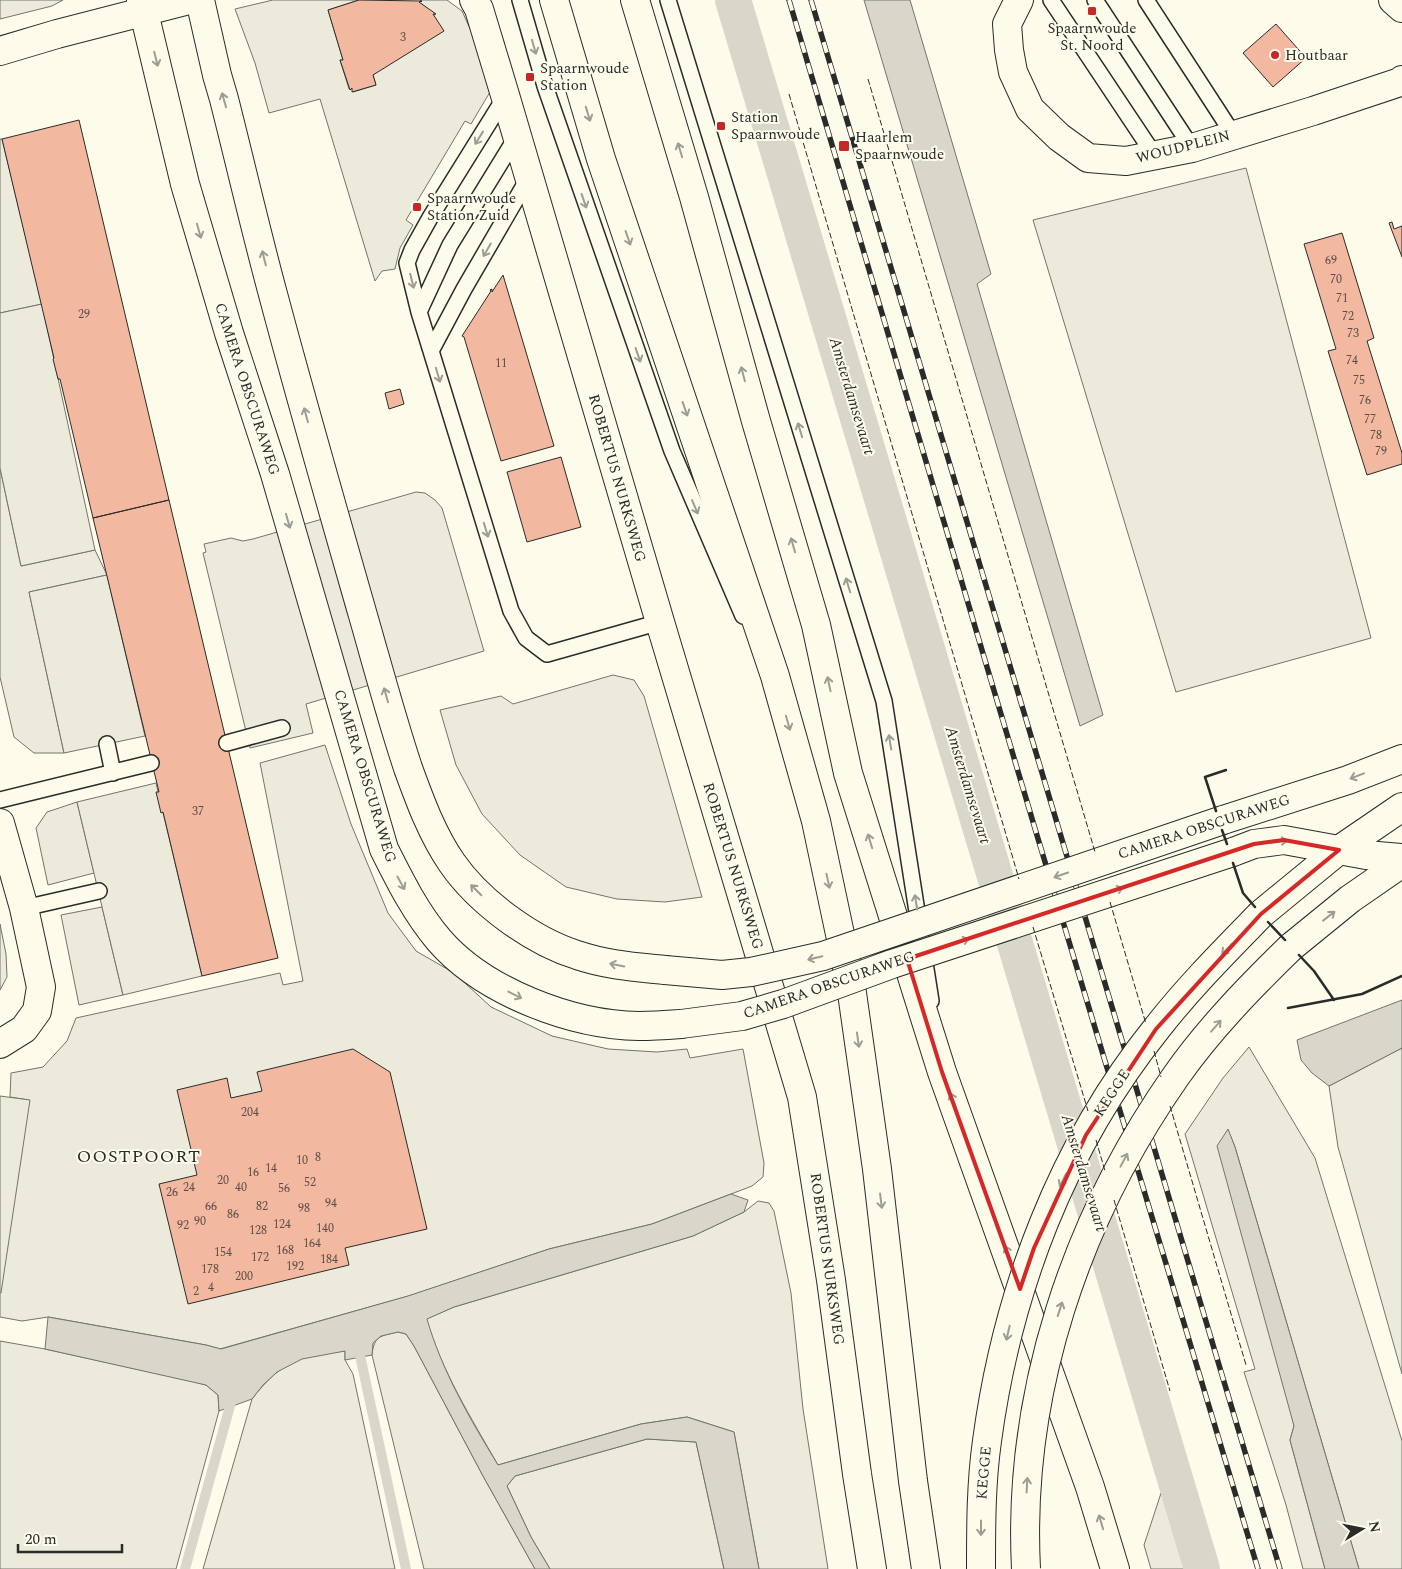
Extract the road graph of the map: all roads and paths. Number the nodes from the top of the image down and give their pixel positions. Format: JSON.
{"nodes":[{"id":1,"x":189,"y":0,"type":"edge"},
{"id":2,"x":200,"y":0,"type":"edge"},
{"id":3,"x":474,"y":0,"type":"edge"},
{"id":4,"x":520,"y":0,"type":"edge"},
{"id":5,"x":554,"y":0,"type":"edge"},
{"id":6,"x":635,"y":0,"type":"edge"},
{"id":7,"x":668,"y":0,"type":"edge"},
{"id":8,"x":1019,"y":0,"type":"edge"},
{"id":9,"x":1051,"y":0,"type":"edge"},
{"id":10,"x":1095,"y":0,"type":"edge"},
{"id":11,"x":1146,"y":0,"type":"edge"},
{"id":12,"x":1393,"y":0,"type":"edge"},
{"id":13,"x":143,"y":6,"type":"edge"},
{"id":14,"x":1402,"y":8,"type":"edge"},
{"id":15,"x":0,"y":51,"type":"edge"},
{"id":16,"x":1402,"y":80,"type":"edge"},
{"id":17,"x":505,"y":97,"type":"junction"},
{"id":18,"x":1233,"y":134,"type":"junction"},
{"id":19,"x":517,"y":136,"type":"junction"},
{"id":20,"x":1192,"y":148,"type":"junction"},
{"id":21,"x":1155,"y":156,"type":"junction"},
{"id":22,"x":529,"y":177,"type":"junction"},
{"id":23,"x":419,"y":312,"type":"junction"},
{"id":24,"x":431,"y":351,"type":"junction"},
{"id":25,"x":660,"y":622,"type":"junction"},
{"id":26,"x":775,"y":676,"type":"junction"},
{"id":27,"x":282,"y":728,"type":"dead end"},
{"id":28,"x":227,"y":743,"type":"dead end"},
{"id":29,"x":107,"y":744,"type":"dead end"},
{"id":30,"x":1402,"y":759,"type":"edge"},
{"id":31,"x":151,"y":762,"type":"dead end"},
{"id":32,"x":114,"y":773,"type":"junction"},
{"id":33,"x":0,"y":800,"type":"edge"},
{"id":34,"x":1402,"y":808,"type":"edge"},
{"id":35,"x":0,"y":823,"type":"edge"},
{"id":36,"x":1339,"y":850,"type":"junction"},
{"id":37,"x":1402,"y":858,"type":"edge"},
{"id":38,"x":1402,"y":863,"type":"edge"},
{"id":39,"x":99,"y":892,"type":"dead end"},
{"id":40,"x":24,"y":908,"type":"junction"},
{"id":41,"x":0,"y":1044,"type":"edge"},
{"id":42,"x":942,"y":1072,"type":"junction"},
{"id":43,"x":872,"y":1569,"type":"edge"},
{"id":44,"x":926,"y":1569,"type":"edge"},
{"id":45,"x":981,"y":1569,"type":"edge"},
{"id":46,"x":1026,"y":1569,"type":"edge"},
{"id":47,"x":1115,"y":1569,"type":"edge"}],
"edges":[{"from":1,"to":13,"type":"main road"},
{"from":30,"to":2,"type":"main road","name":"CAMERA OBSCURAWEG","one_way":true,"bridge":true},
{"from":3,"to":17,"type":"main road","name":"ROBERTUS NURKSWEG"},
{"from":4,"to":26,"type":"lane","one_way":true},
{"from":5,"to":26,"type":"main road","one_way":true},
{"from":42,"to":6,"type":"main road","one_way":true},
{"from":42,"to":7,"type":"lane","one_way":true},
{"from":8,"to":21,"type":"main road","name":"WOUDPLEIN"},
{"from":9,"to":21,"type":"lane"},
{"from":10,"to":20,"type":"lane"},
{"from":11,"to":18,"type":"lane"},
{"from":12,"to":14,"type":"main road"},
{"from":13,"to":15,"type":"main road"},
{"from":13,"to":36,"type":"main road","name":"CAMERA OBSCURAWEG","one_way":true,"bridge":true},
{"from":16,"to":18,"type":"main road","name":"WOUDPLEIN"},
{"from":17,"to":19,"type":"main road","name":"ROBERTUS NURKSWEG"},
{"from":17,"to":23,"type":"lane","one_way":true},
{"from":18,"to":20,"type":"main road","name":"WOUDPLEIN"},
{"from":19,"to":22,"type":"main road","name":"ROBERTUS NURKSWEG"},
{"from":19,"to":23,"type":"lane"},
{"from":20,"to":21,"type":"main road","name":"WOUDPLEIN"},
{"from":22,"to":24,"type":"lane","one_way":true},
{"from":22,"to":25,"type":"main road","name":"ROBERTUS NURKSWEG"},
{"from":23,"to":24,"type":"lane"},
{"from":24,"to":25,"type":"lane","one_way":true},
{"from":25,"to":43,"type":"main road","name":"ROBERTUS NURKSWEG"},
{"from":26,"to":44,"type":"main road","one_way":true},
{"from":27,"to":28,"type":"lane"},
{"from":29,"to":32,"type":"lane"},
{"from":31,"to":32,"type":"lane"},
{"from":32,"to":33,"type":"lane"},
{"from":34,"to":36,"type":"main road","name":"KEGGE"},
{"from":35,"to":40,"type":"main road"},
{"from":36,"to":37,"type":"main road","name":"CAMERA OBSCURAWEG"},
{"from":36,"to":45,"type":"main road","name":"KEGGE","one_way":true,"bridge":true},
{"from":46,"to":38,"type":"main road","one_way":true,"bridge":true},
{"from":39,"to":40,"type":"lane"},
{"from":40,"to":41,"type":"main road"},
{"from":47,"to":42,"type":"main road","one_way":true}]}
